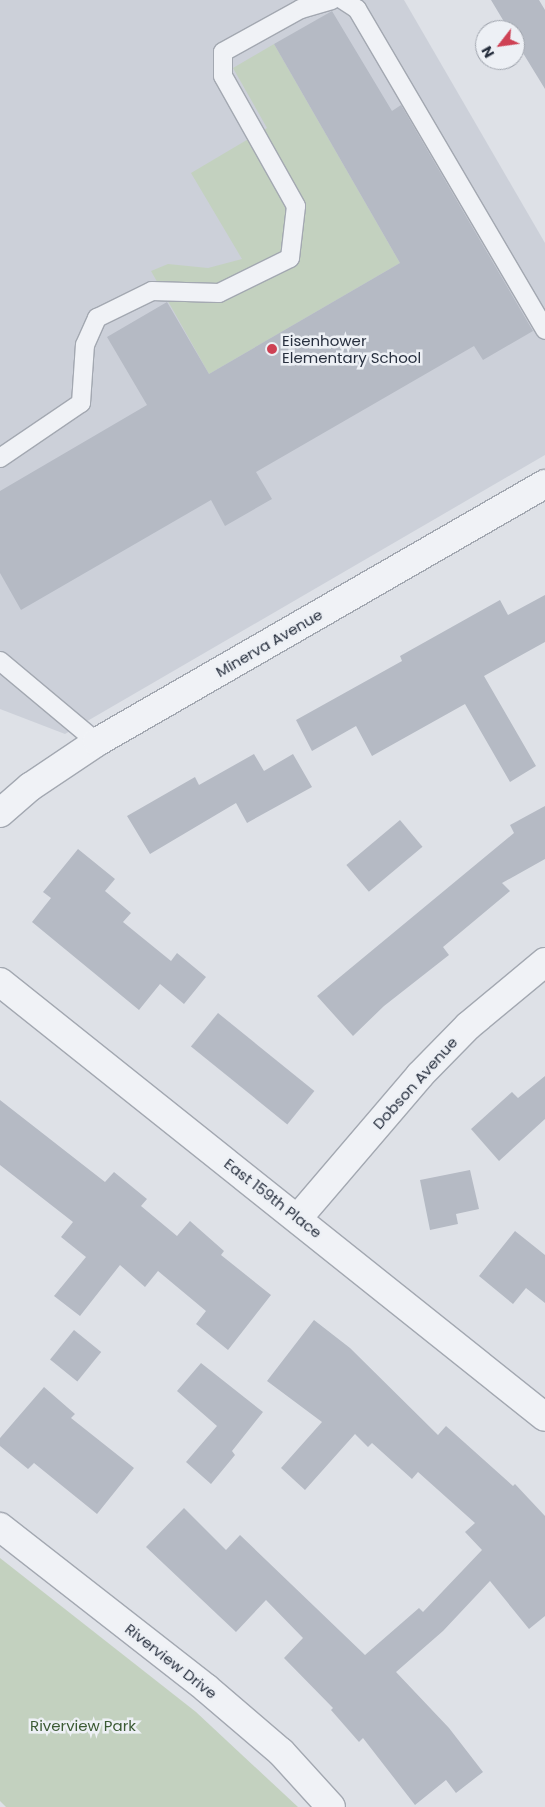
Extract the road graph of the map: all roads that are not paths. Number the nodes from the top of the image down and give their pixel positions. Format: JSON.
{"nodes":[{"id":1,"x":332,"y":0,"type":"edge"},
{"id":2,"x":350,"y":5,"type":"edge"},
{"id":3,"x":545,"y":330,"type":"edge"},
{"id":4,"x":0,"y":458,"type":"edge"},
{"id":5,"x":545,"y":484,"type":"edge"},
{"id":6,"x":0,"y":661,"type":"edge"},
{"id":7,"x":98,"y":742,"type":"junction"},
{"id":8,"x":0,"y":813,"type":"edge"},
{"id":9,"x":545,"y":962,"type":"edge"},
{"id":10,"x":0,"y":982,"type":"edge"},
{"id":11,"x":298,"y":1218,"type":"junction"},
{"id":12,"x":545,"y":1417,"type":"edge"},
{"id":13,"x":0,"y":1527,"type":"edge"},
{"id":14,"x":331,"y":1807,"type":"edge"}],
"edges":[{"from":1,"to":4,"type":"lane"},
{"from":2,"to":3,"type":"lane"},
{"from":5,"to":7,"type":"street","name":"Minerva Avenue"},
{"from":6,"to":7,"type":"lane"},
{"from":7,"to":8,"type":"street","name":"Minerva Avenue"},
{"from":9,"to":11,"type":"street","name":"Dobson Avenue"},
{"from":10,"to":11,"type":"street","name":"East 159th Place"},
{"from":11,"to":12,"type":"street","name":"East 159th Place"},
{"from":13,"to":14,"type":"street","name":"Riverview Drive"}]}
